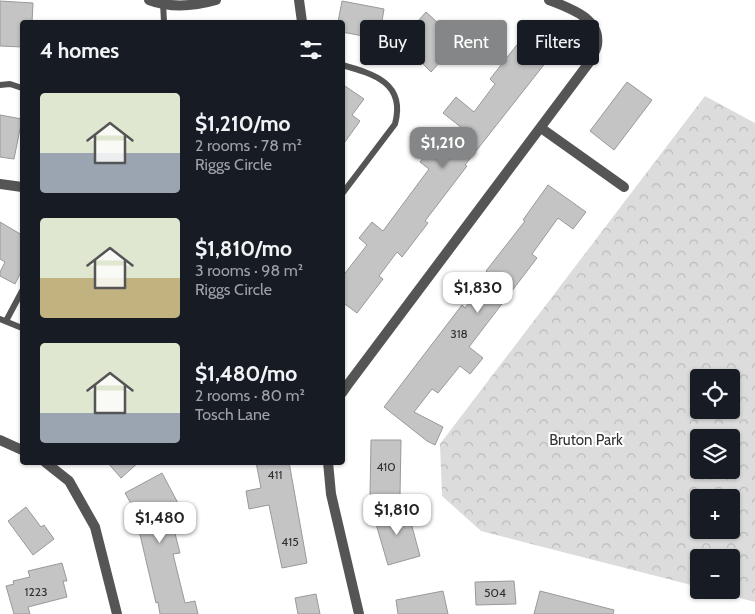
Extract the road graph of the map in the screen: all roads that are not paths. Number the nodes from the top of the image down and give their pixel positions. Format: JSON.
{"nodes":[{"id":1,"x":149,"y":0,"type":"edge"},
{"id":2,"x":216,"y":0,"type":"edge"},
{"id":3,"x":299,"y":0,"type":"edge"},
{"id":4,"x":549,"y":0,"type":"edge"},
{"id":5,"x":163,"y":3,"type":"junction"},
{"id":6,"x":164,"y":20,"type":"edge"},
{"id":7,"x":302,"y":20,"type":"edge"},
{"id":8,"x":345,"y":66,"type":"edge"},
{"id":9,"x":0,"y":84,"type":"edge"},
{"id":10,"x":20,"y":87,"type":"edge"},
{"id":11,"x":541,"y":128,"type":"junction"},
{"id":12,"x":0,"y":184,"type":"edge"},
{"id":13,"x":20,"y":187,"type":"edge"},
{"id":14,"x":624,"y":187,"type":"dead end"},
{"id":15,"x":345,"y":190,"type":"edge"},
{"id":16,"x":20,"y":294,"type":"edge"},
{"id":17,"x":3,"y":320,"type":"edge"},
{"id":18,"x":20,"y":327,"type":"edge"},
{"id":19,"x":345,"y":389,"type":"edge"},
{"id":20,"x":0,"y":440,"type":"edge"},
{"id":21,"x":20,"y":449,"type":"edge"},
{"id":22,"x":50,"y":465,"type":"edge"},
{"id":23,"x":328,"y":465,"type":"edge"},
{"id":24,"x":117,"y":614,"type":"edge"},
{"id":25,"x":359,"y":614,"type":"edge"}],
"edges":[{"from":1,"to":5,"type":"street"},
{"from":2,"to":5,"type":"street"},
{"from":3,"to":7,"type":"street"},
{"from":4,"to":11,"type":"street"},
{"from":5,"to":6,"type":"lane"},
{"from":8,"to":15,"type":"lane"},
{"from":9,"to":10,"type":"lane"},
{"from":11,"to":14,"type":"street"},
{"from":11,"to":19,"type":"street"},
{"from":12,"to":13,"type":"street"},
{"from":16,"to":17,"type":"lane"},
{"from":17,"to":18,"type":"lane"},
{"from":20,"to":21,"type":"street"},
{"from":22,"to":24,"type":"street"},
{"from":23,"to":25,"type":"street"}]}
